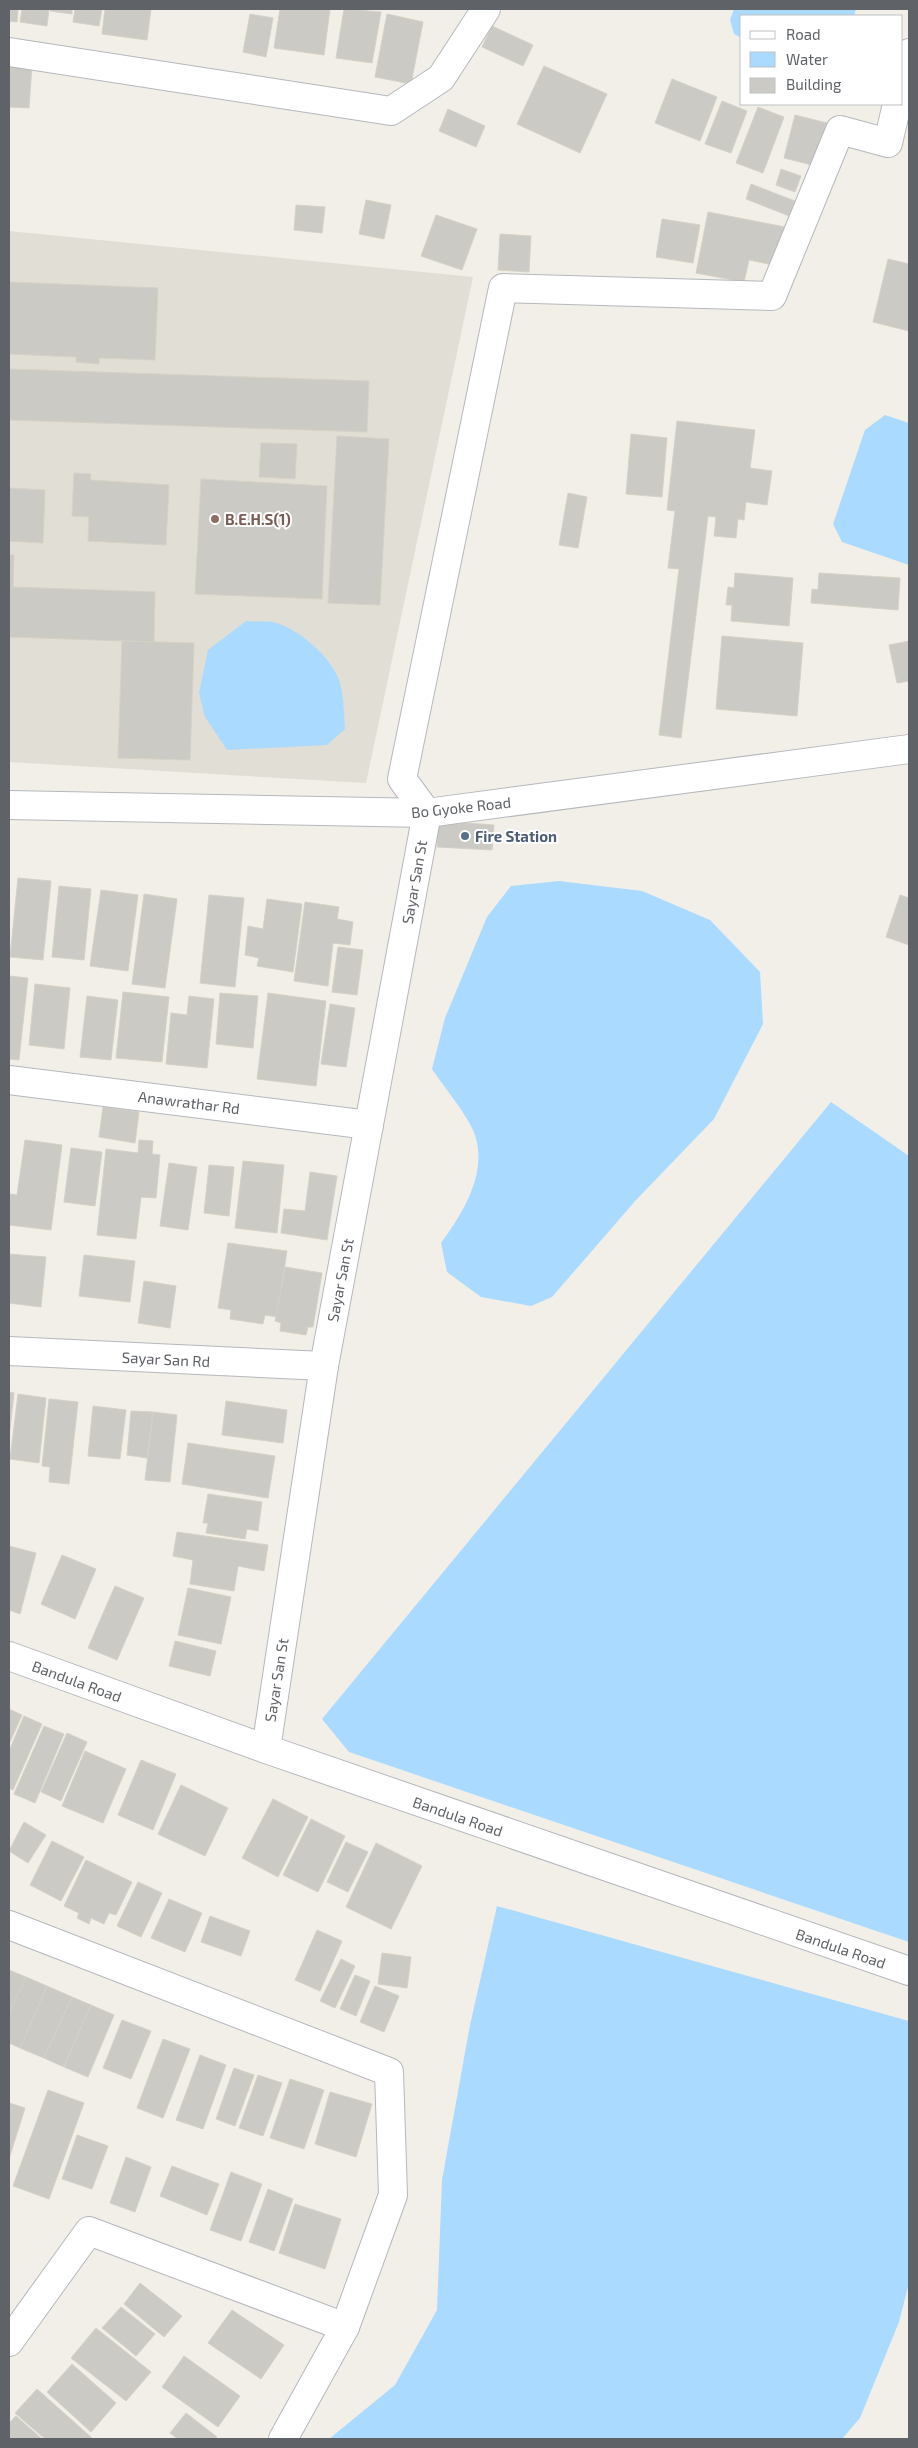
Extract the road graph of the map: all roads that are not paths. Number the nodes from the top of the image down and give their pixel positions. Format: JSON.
{"nodes":[{"id":1,"x":486,"y":9,"type":"edge"},
{"id":2,"x":9,"y":52,"type":"edge"},
{"id":3,"x":909,"y":53,"type":"edge"},
{"id":4,"x":903,"y":80,"type":"edge"},
{"id":5,"x":897,"y":105,"type":"edge"},
{"id":6,"x":909,"y":749,"type":"edge"},
{"id":7,"x":9,"y":805,"type":"edge"},
{"id":8,"x":426,"y":813,"type":"junction"},
{"id":9,"x":9,"y":1080,"type":"edge"},
{"id":10,"x":369,"y":1125,"type":"junction"},
{"id":11,"x":9,"y":1351,"type":"edge"},
{"id":12,"x":324,"y":1366,"type":"junction"},
{"id":13,"x":9,"y":1656,"type":"edge"},
{"id":14,"x":266,"y":1749,"type":"junction"},
{"id":15,"x":9,"y":1925,"type":"edge"},
{"id":16,"x":909,"y":1971,"type":"edge"},
{"id":17,"x":345,"y":2328,"type":"junction"},
{"id":18,"x":9,"y":2342,"type":"edge"},
{"id":19,"x":283,"y":2439,"type":"edge"}],
"edges":[{"from":1,"to":2,"type":"street"},
{"from":3,"to":4,"type":"street"},
{"from":5,"to":8,"type":"street"},
{"from":6,"to":8,"type":"street","name":"Bo Gyoke Road"},
{"from":7,"to":8,"type":"street","name":"Bo Gyoke Road"},
{"from":8,"to":10,"type":"street","name":"Sayar San St"},
{"from":9,"to":10,"type":"street","name":"Anawrathar Rd"},
{"from":10,"to":12,"type":"street","name":"Sayar San St"},
{"from":11,"to":12,"type":"street","name":"Sayar San Rd"},
{"from":12,"to":14,"type":"street","name":"Sayar San St"},
{"from":13,"to":14,"type":"street","name":"Bandula Road"},
{"from":14,"to":16,"type":"street","name":"Bandula Road"},
{"from":15,"to":17,"type":"street"},
{"from":17,"to":18,"type":"street"},
{"from":17,"to":19,"type":"street"}]}
